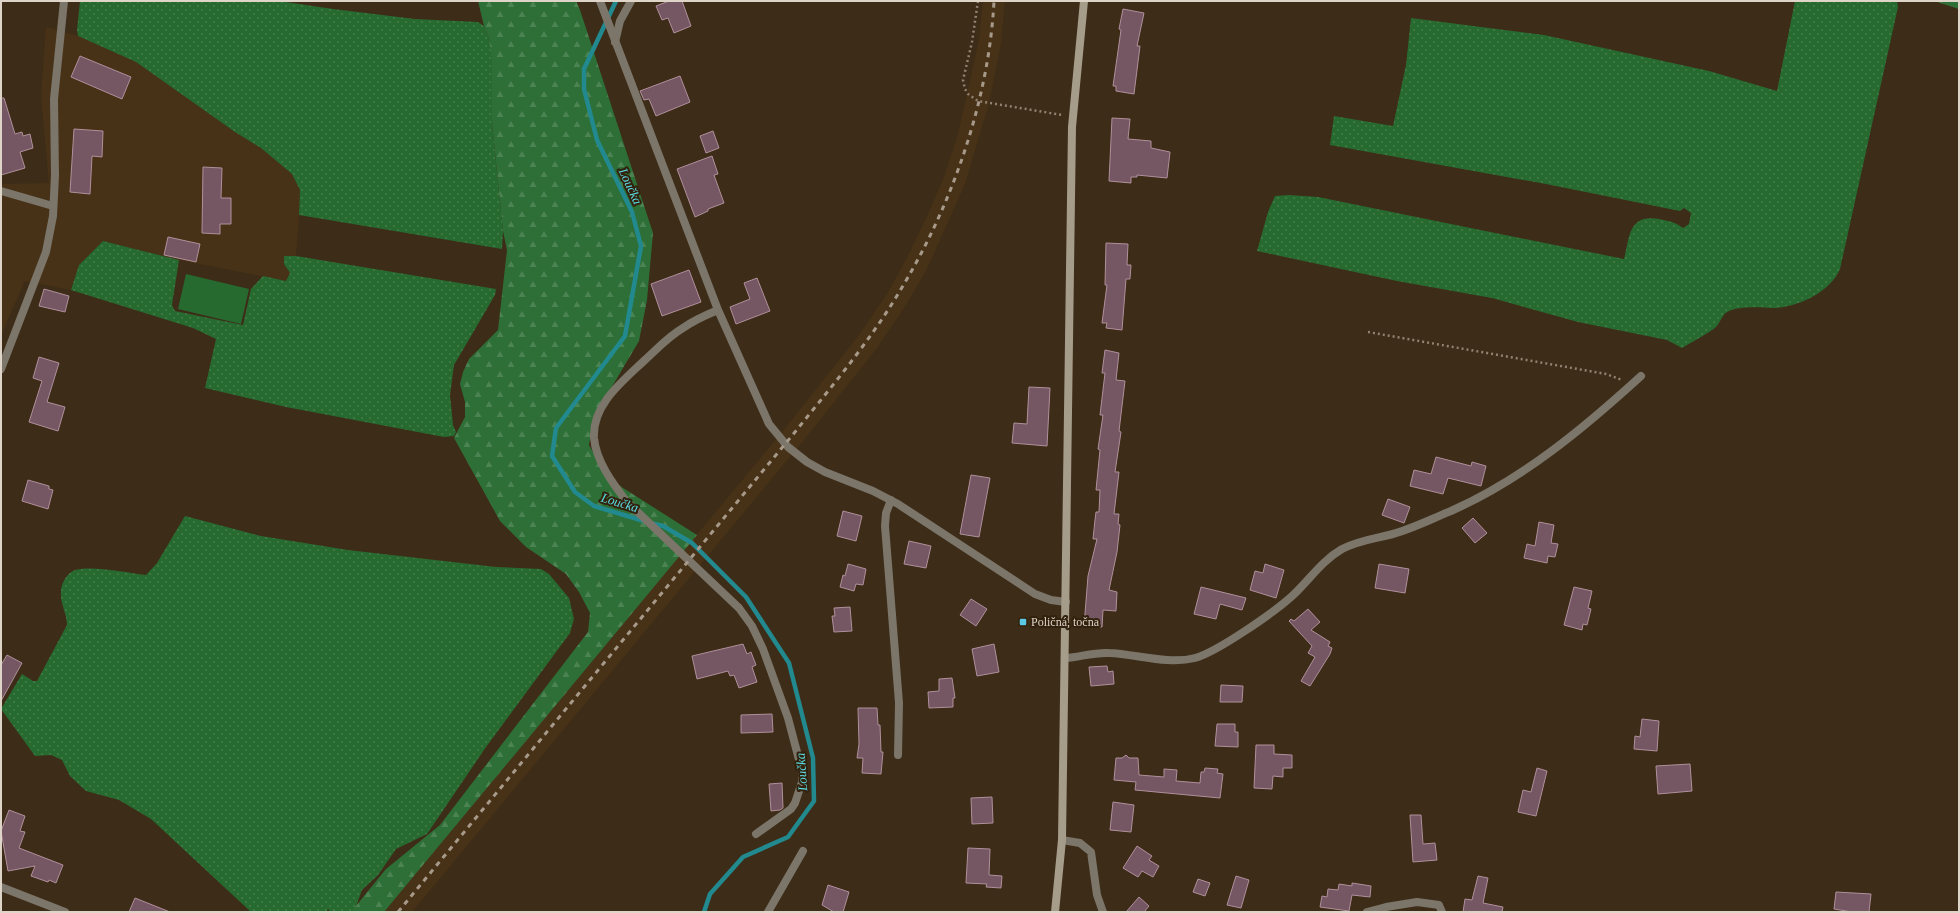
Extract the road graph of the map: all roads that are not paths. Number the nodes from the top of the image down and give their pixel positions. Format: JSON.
{"nodes":[{"id":1,"x":64,"y":1,"type":"edge"},
{"id":2,"x":600,"y":1,"type":"edge"},
{"id":3,"x":631,"y":1,"type":"edge"},
{"id":4,"x":1084,"y":1,"type":"edge"},
{"id":5,"x":615,"y":42,"type":"junction"},
{"id":6,"x":1,"y":191,"type":"edge"},
{"id":7,"x":53,"y":206,"type":"junction"},
{"id":8,"x":718,"y":310,"type":"junction"},
{"id":9,"x":1,"y":369,"type":"edge"},
{"id":10,"x":1641,"y":376,"type":"dead end"},
{"id":11,"x":891,"y":500,"type":"junction"},
{"id":12,"x":1066,"y":602,"type":"junction"},
{"id":13,"x":1066,"y":658,"type":"junction"},
{"id":14,"x":898,"y":755,"type":"dead end"},
{"id":15,"x":756,"y":834,"type":"dead end"},
{"id":16,"x":1062,"y":840,"type":"junction"},
{"id":17,"x":803,"y":851,"type":"dead end"},
{"id":18,"x":1,"y":887,"type":"edge"},
{"id":19,"x":66,"y":912,"type":"edge"},
{"id":20,"x":768,"y":912,"type":"edge"},
{"id":21,"x":1055,"y":912,"type":"edge"},
{"id":22,"x":1102,"y":912,"type":"edge"},
{"id":23,"x":1367,"y":912,"type":"edge"},
{"id":24,"x":1442,"y":912,"type":"edge"}],
"edges":[{"from":1,"to":7,"type":"street"},
{"from":2,"to":5,"type":"street"},
{"from":3,"to":5,"type":"street"},
{"from":4,"to":12,"type":"main road"},
{"from":5,"to":8,"type":"street"},
{"from":6,"to":7,"type":"street"},
{"from":7,"to":9,"type":"street"},
{"from":8,"to":11,"type":"street"},
{"from":8,"to":15,"type":"street"},
{"from":10,"to":13,"type":"street"},
{"from":11,"to":12,"type":"street"},
{"from":11,"to":14,"type":"street"},
{"from":12,"to":13,"type":"main road"},
{"from":13,"to":16,"type":"main road"},
{"from":16,"to":21,"type":"main road"},
{"from":16,"to":22,"type":"street"},
{"from":17,"to":20,"type":"street"},
{"from":18,"to":19,"type":"street"},
{"from":23,"to":24,"type":"street"}]}
